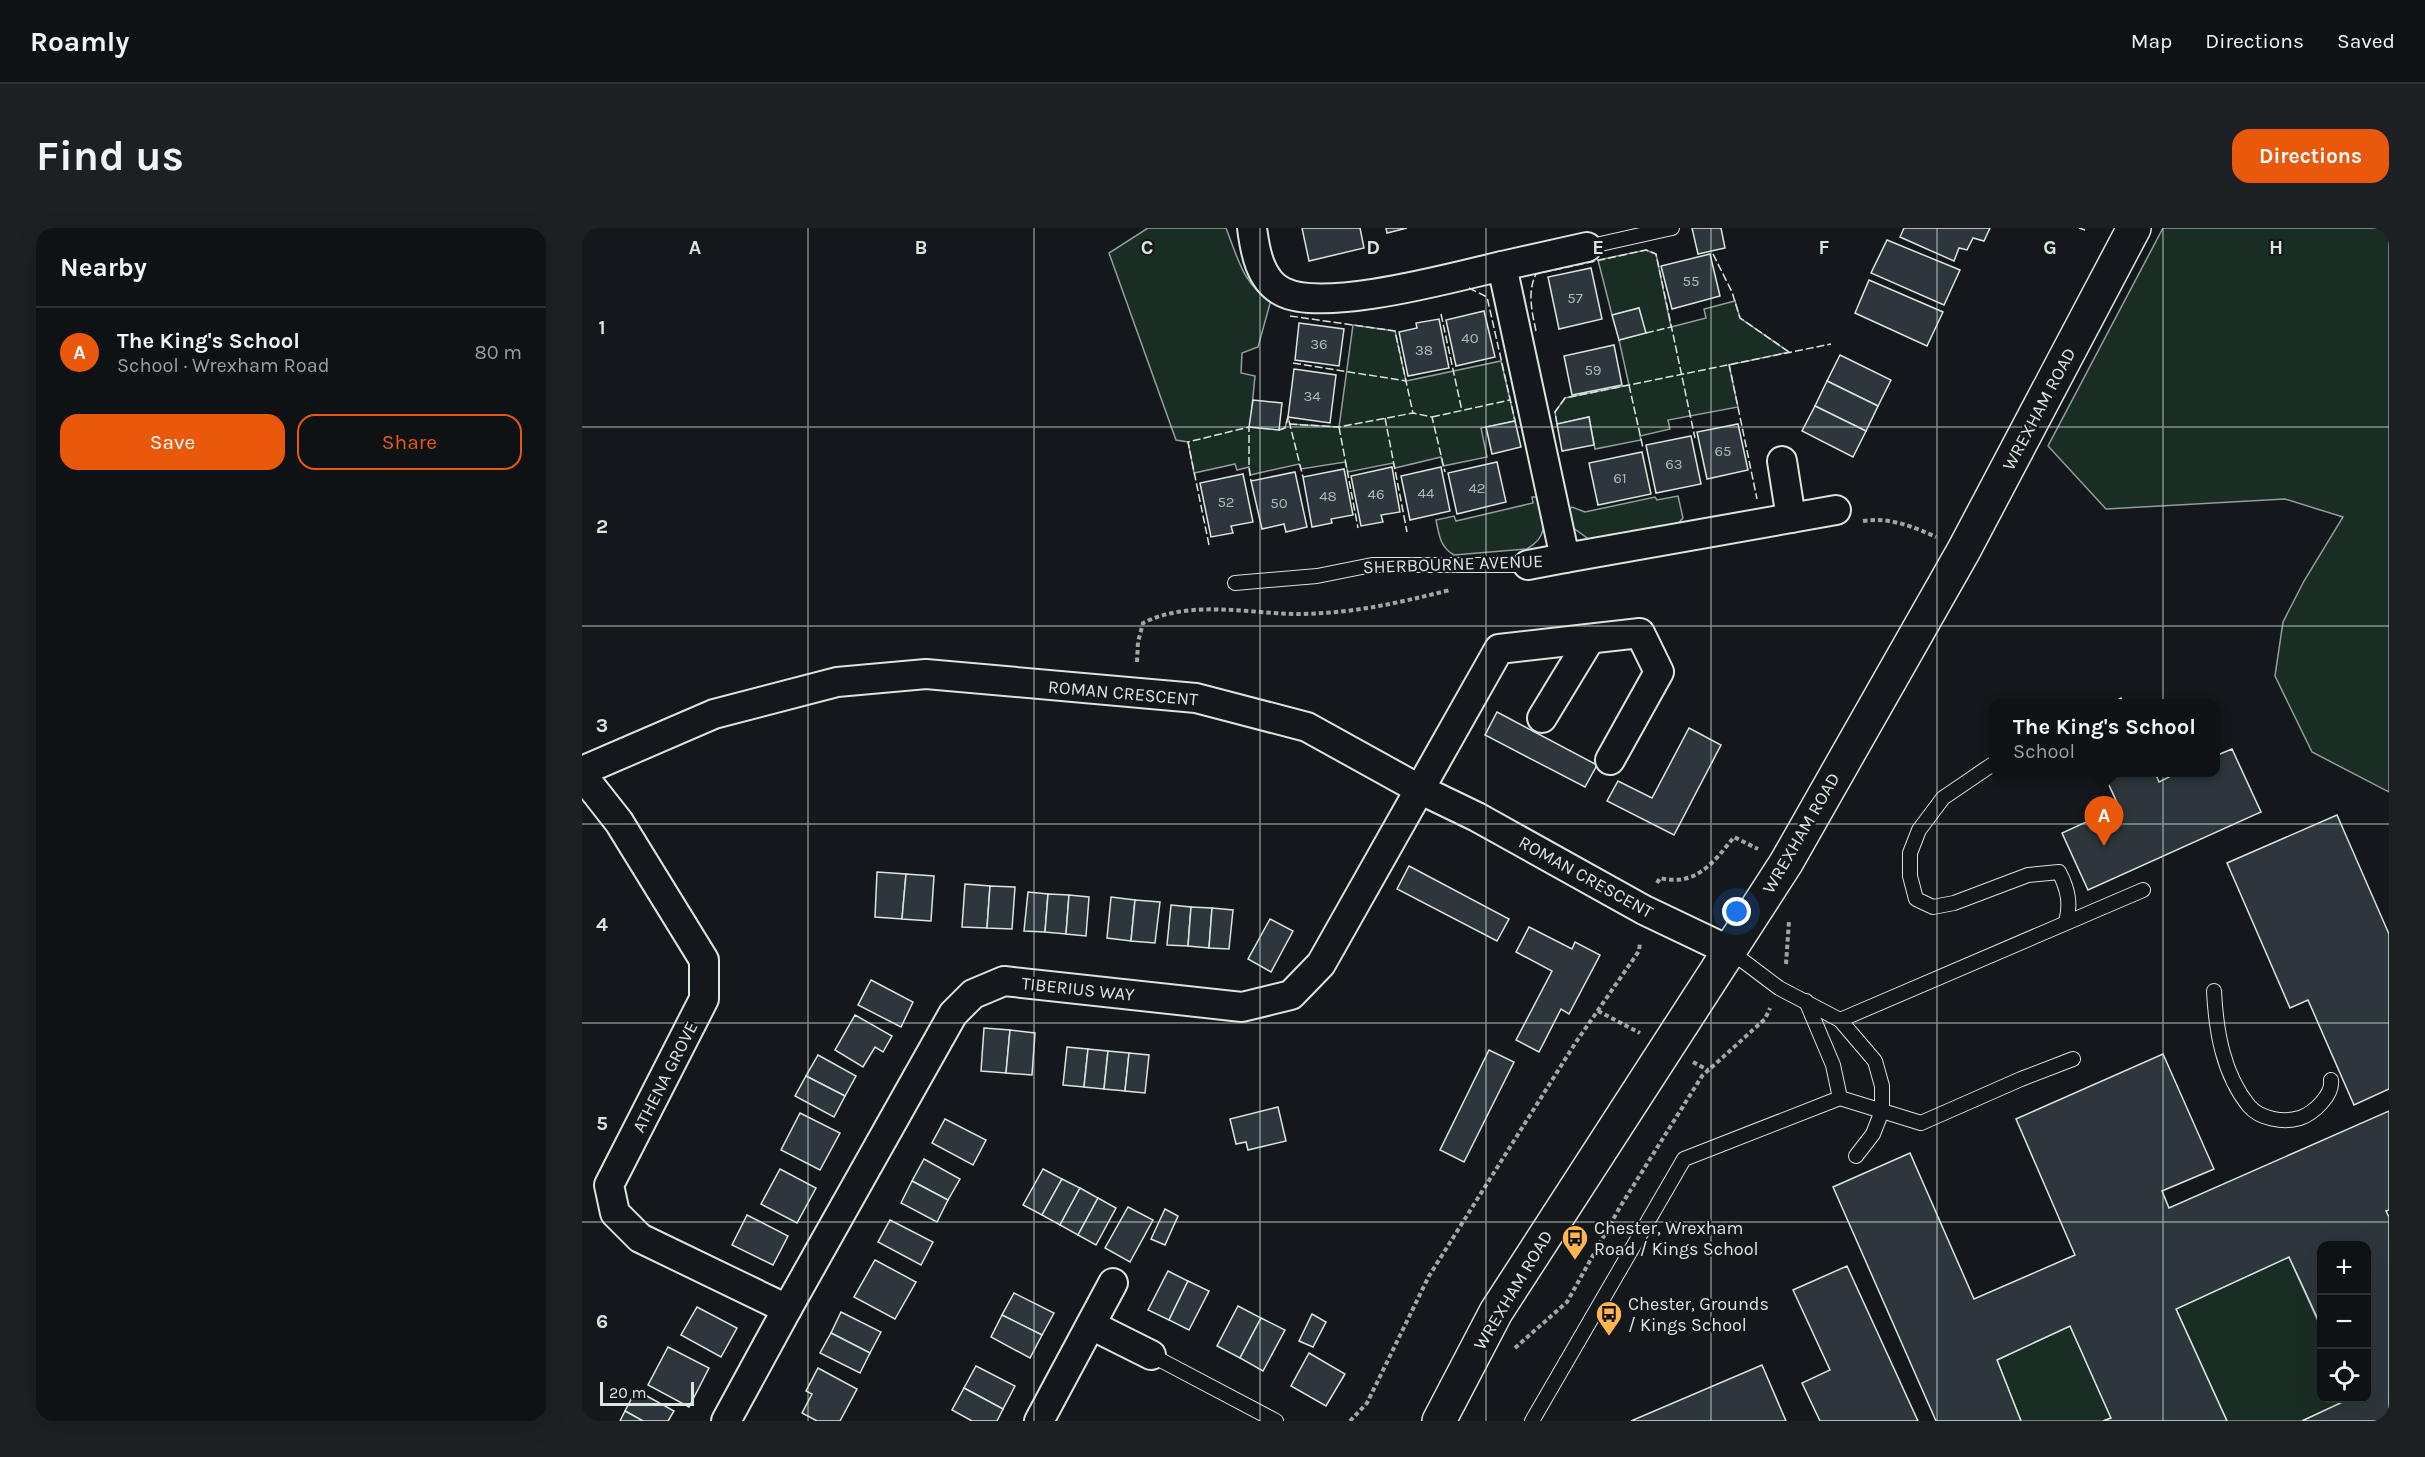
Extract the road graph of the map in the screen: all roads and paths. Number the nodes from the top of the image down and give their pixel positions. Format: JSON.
{"nodes":[{"id":1,"x":1252,"y":228,"type":"edge"},
{"id":2,"x":1672,"y":228,"type":"edge"},
{"id":3,"x":2134,"y":228,"type":"edge"},
{"id":4,"x":1587,"y":247,"type":"joint"},
{"id":5,"x":1502,"y":266,"type":"junction"},
{"id":6,"x":1782,"y":461,"type":"dead end"},
{"id":7,"x":1836,"y":510,"type":"joint"},
{"id":8,"x":1791,"y":518,"type":"junction"},
{"id":9,"x":1964,"y":550,"type":"junction"},
{"id":10,"x":1565,"y":558,"type":"junction"},
{"id":11,"x":1528,"y":565,"type":"joint"},
{"id":12,"x":1235,"y":583,"type":"dead end"},
{"id":13,"x":1452,"y":589,"type":"dead end"},
{"id":14,"x":1590,"y":639,"type":"junction"},
{"id":15,"x":1137,"y":664,"type":"dead end"},
{"id":16,"x":1542,"y":718,"type":"dead end"},
{"id":17,"x":1610,"y":760,"type":"dead end"},
{"id":18,"x":1989,"y":767,"type":"edge"},
{"id":19,"x":582,"y":773,"type":"edge"},
{"id":20,"x":1419,"y":789,"type":"junction"},
{"id":21,"x":1734,"y":837,"type":"dead end"},
{"id":22,"x":1660,"y":878,"type":"dead end"},
{"id":23,"x":2143,"y":890,"type":"dead end"},
{"id":24,"x":1794,"y":914,"type":"dead end"},
{"id":25,"x":2066,"y":922,"type":"junction"},
{"id":26,"x":1640,"y":951,"type":"dead end"},
{"id":27,"x":1730,"y":951,"type":"junction"},
{"id":28,"x":1779,"y":988,"type":"junction"},
{"id":29,"x":2214,"y":992,"type":"dead end"},
{"id":30,"x":1806,"y":1001,"type":"junction"},
{"id":31,"x":1598,"y":1011,"type":"junction"},
{"id":32,"x":1840,"y":1020,"type":"junction"},
{"id":33,"x":1626,"y":1025,"type":"dead end"},
{"id":34,"x":2073,"y":1059,"type":"dead end"},
{"id":35,"x":2331,"y":1080,"type":"dead end"},
{"id":36,"x":1840,"y":1098,"type":"junction"},
{"id":37,"x":1882,"y":1111,"type":"junction"},
{"id":38,"x":1856,"y":1156,"type":"dead end"},
{"id":39,"x":1113,"y":1283,"type":"dead end"},
{"id":40,"x":787,"y":1309,"type":"junction"},
{"id":41,"x":1091,"y":1325,"type":"junction"},
{"id":42,"x":1150,"y":1355,"type":"joint"},
{"id":43,"x":1510,"y":1357,"type":"dead end"},
{"id":44,"x":726,"y":1421,"type":"edge"},
{"id":45,"x":1039,"y":1421,"type":"edge"},
{"id":46,"x":1276,"y":1421,"type":"edge"},
{"id":47,"x":1350,"y":1421,"type":"edge"},
{"id":48,"x":1439,"y":1421,"type":"edge"},
{"id":49,"x":1532,"y":1421,"type":"edge"}],
"edges":[{"from":1,"to":5,"type":"street"},
{"from":2,"to":4,"type":"lane"},
{"from":3,"to":9,"type":"highway","name":"WREXHAM ROAD"},
{"from":4,"to":5,"type":"street"},
{"from":5,"to":10,"type":"street","name":"SHERBOURNE AVENUE"},
{"from":6,"to":8,"type":"street"},
{"from":7,"to":8,"type":"street","name":"SHERBOURNE AVENUE"},
{"from":7,"to":9,"type":"path"},
{"from":8,"to":10,"type":"street","name":"SHERBOURNE AVENUE"},
{"from":9,"to":27,"type":"highway","name":"WREXHAM ROAD"},
{"from":10,"to":11,"type":"street","name":"SHERBOURNE AVENUE"},
{"from":11,"to":12,"type":"lane","name":"SHERBOURNE AVENUE"},
{"from":13,"to":15,"type":"path"},
{"from":14,"to":16,"type":"street"},
{"from":14,"to":17,"type":"street"},
{"from":14,"to":20,"type":"street","name":"TIBERIUS WAY"},
{"from":18,"to":25,"type":"lane"},
{"from":19,"to":20,"type":"street","name":"ROMAN CRESCENT"},
{"from":19,"to":40,"type":"street","name":"ATHENA GROVE"},
{"from":20,"to":27,"type":"street","name":"ROMAN CRESCENT"},
{"from":20,"to":40,"type":"street","name":"TIBERIUS WAY"},
{"from":21,"to":22,"type":"path"},
{"from":23,"to":25,"type":"lane"},
{"from":24,"to":28,"type":"path"},
{"from":25,"to":32,"type":"lane"},
{"from":26,"to":31,"type":"path"},
{"from":27,"to":28,"type":"lane"},
{"from":27,"to":48,"type":"highway","name":"WREXHAM ROAD"},
{"from":28,"to":30,"type":"lane"},
{"from":28,"to":43,"type":"path"},
{"from":29,"to":35,"type":"lane"},
{"from":30,"to":32,"type":"lane"},
{"from":30,"to":36,"type":"lane"},
{"from":31,"to":33,"type":"path"},
{"from":31,"to":47,"type":"path"},
{"from":32,"to":37,"type":"lane"},
{"from":34,"to":37,"type":"lane"},
{"from":36,"to":37,"type":"lane"},
{"from":36,"to":49,"type":"lane"},
{"from":37,"to":38,"type":"lane"},
{"from":39,"to":41,"type":"street"},
{"from":40,"to":44,"type":"street","name":"TIBERIUS WAY"},
{"from":41,"to":42,"type":"street"},
{"from":41,"to":45,"type":"street"},
{"from":42,"to":46,"type":"lane"}]}
